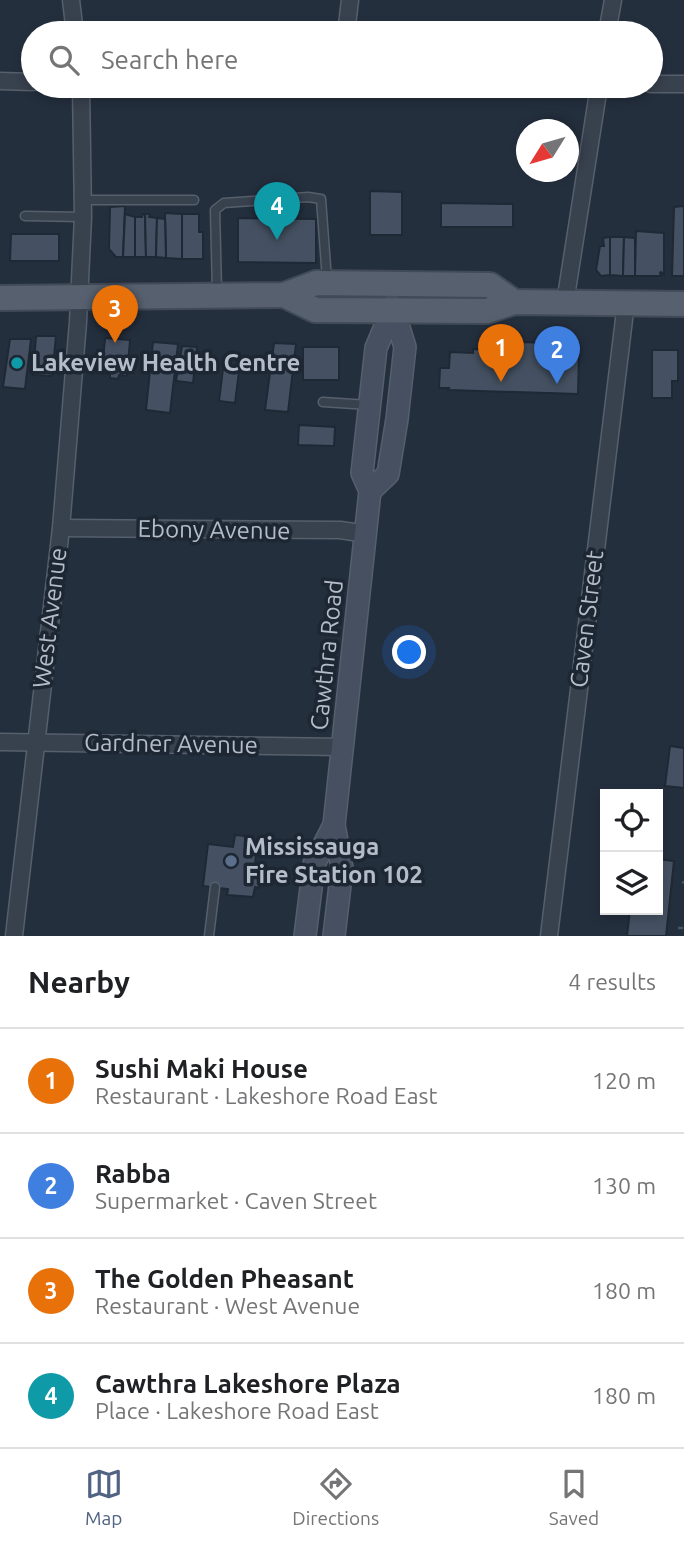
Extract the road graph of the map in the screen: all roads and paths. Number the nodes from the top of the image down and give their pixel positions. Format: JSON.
{"nodes":[{"id":1,"x":71,"y":0,"type":"edge"},
{"id":2,"x":350,"y":0,"type":"edge"},
{"id":3,"x":613,"y":0,"type":"edge"},
{"id":4,"x":74,"y":21,"type":"edge"},
{"id":5,"x":347,"y":21,"type":"edge"},
{"id":6,"x":609,"y":21,"type":"edge"},
{"id":7,"x":0,"y":81,"type":"edge"},
{"id":8,"x":21,"y":82,"type":"edge"},
{"id":9,"x":663,"y":84,"type":"edge"},
{"id":10,"x":684,"y":84,"type":"edge"},
{"id":11,"x":80,"y":98,"type":"edge"},
{"id":12,"x":597,"y":98,"type":"edge"},
{"id":13,"x":194,"y":201,"type":"dead end"},
{"id":14,"x":82,"y":208,"type":"junction"},
{"id":15,"x":25,"y":216,"type":"dead end"},
{"id":16,"x":327,"y":283,"type":"junction"},
{"id":17,"x":393,"y":283,"type":"junction"},
{"id":18,"x":284,"y":295,"type":"junction"},
{"id":19,"x":217,"y":297,"type":"junction"},
{"id":20,"x":0,"y":298,"type":"edge"},
{"id":21,"x":79,"y":299,"type":"junction"},
{"id":22,"x":514,"y":302,"type":"junction"},
{"id":23,"x":565,"y":303,"type":"junction"},
{"id":24,"x":626,"y":303,"type":"junction"},
{"id":25,"x":684,"y":304,"type":"edge"},
{"id":26,"x":392,"y":310,"type":"junction"},
{"id":27,"x":323,"y":402,"type":"dead end"},
{"id":28,"x":370,"y":405,"type":"junction"},
{"id":29,"x":370,"y":491,"type":"junction"},
{"id":30,"x":61,"y":528,"type":"junction"},
{"id":31,"x":367,"y":534,"type":"junction"},
{"id":32,"x":0,"y":742,"type":"edge"},
{"id":33,"x":36,"y":742,"type":"junction"},
{"id":34,"x":343,"y":747,"type":"junction"},
{"id":35,"x":334,"y":825,"type":"junction"},
{"id":36,"x":215,"y":887,"type":"dead end"},
{"id":37,"x":678,"y":928,"type":"dead end"},
{"id":38,"x":684,"y":928,"type":"edge"},
{"id":39,"x":14,"y":936,"type":"edge"},
{"id":40,"x":209,"y":936,"type":"edge"},
{"id":41,"x":304,"y":936,"type":"edge"},
{"id":42,"x":334,"y":936,"type":"edge"},
{"id":43,"x":549,"y":936,"type":"edge"}],
"edges":[{"from":1,"to":4,"type":"street"},
{"from":2,"to":5,"type":"street"},
{"from":3,"to":6,"type":"street"},
{"from":7,"to":8,"type":"street"},
{"from":9,"to":10,"type":"street"},
{"from":11,"to":14,"type":"street","name":"West Avenue"},
{"from":12,"to":23,"type":"street"},
{"from":13,"to":14,"type":"lane"},
{"from":14,"to":15,"type":"lane"},
{"from":14,"to":21,"type":"street","name":"West Avenue"},
{"from":16,"to":17,"type":"main road"},
{"from":16,"to":18,"type":"main road"},
{"from":16,"to":19,"type":"lane"},
{"from":17,"to":22,"type":"main road"},
{"from":17,"to":26,"type":"main road","name":"Cawthra Road"},
{"from":18,"to":19,"type":"main road"},
{"from":18,"to":26,"type":"main road"},
{"from":19,"to":21,"type":"main road"},
{"from":20,"to":21,"type":"main road"},
{"from":21,"to":30,"type":"street","name":"West Avenue"},
{"from":22,"to":23,"type":"main road"},
{"from":22,"to":26,"type":"main road"},
{"from":23,"to":24,"type":"main road"},
{"from":24,"to":25,"type":"main road"},
{"from":24,"to":43,"type":"street","name":"Caven Street"},
{"from":26,"to":28,"type":"main road","name":"Cawthra Road"},
{"from":26,"to":29,"type":"main road","name":"Cawthra Road"},
{"from":27,"to":28,"type":"lane"},
{"from":28,"to":29,"type":"main road","name":"Cawthra Road"},
{"from":29,"to":31,"type":"main road","name":"Cawthra Road"},
{"from":30,"to":31,"type":"street","name":"Ebony Avenue"},
{"from":30,"to":33,"type":"street","name":"West Avenue"},
{"from":31,"to":34,"type":"main road","name":"Cawthra Road"},
{"from":32,"to":33,"type":"street","name":"Gardner Avenue"},
{"from":33,"to":34,"type":"street","name":"Gardner Avenue"},
{"from":33,"to":39,"type":"street","name":"West Avenue"},
{"from":34,"to":35,"type":"main road","name":"Cawthra Road"},
{"from":35,"to":41,"type":"main road","name":"Cawthra Road"},
{"from":35,"to":42,"type":"main road","name":"Cawthra Road"},
{"from":36,"to":40,"type":"lane"},
{"from":37,"to":38,"type":"path"}]}
